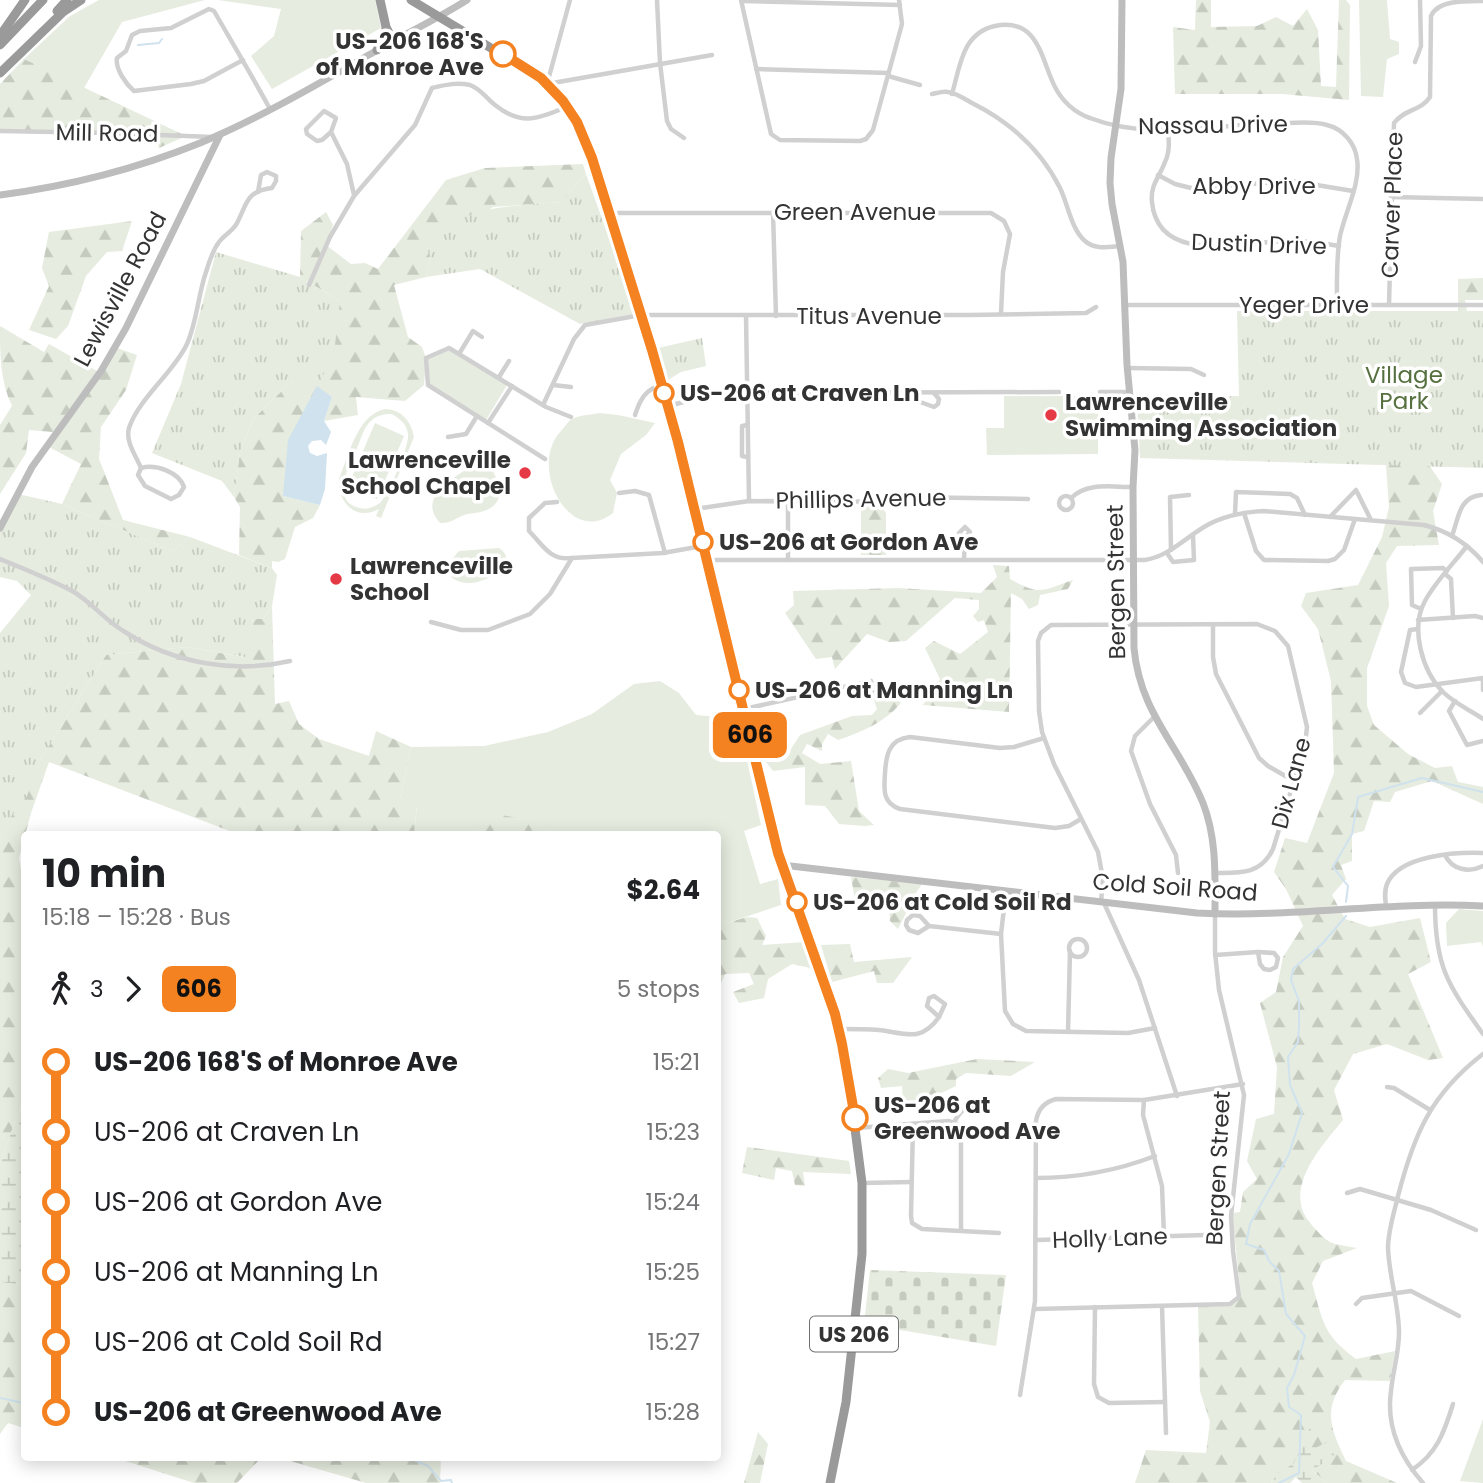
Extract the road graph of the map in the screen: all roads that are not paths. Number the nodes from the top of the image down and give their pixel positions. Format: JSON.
{"nodes":[{"id":1,"x":26,"y":0,"type":"edge"},
{"id":2,"x":43,"y":0,"type":"edge"},
{"id":3,"x":67,"y":0,"type":"edge"},
{"id":4,"x":81,"y":0,"type":"edge"},
{"id":5,"x":380,"y":0,"type":"edge"},
{"id":6,"x":402,"y":0,"type":"edge"},
{"id":7,"x":411,"y":0,"type":"edge"},
{"id":8,"x":467,"y":0,"type":"edge"},
{"id":9,"x":570,"y":0,"type":"edge"},
{"id":10,"x":657,"y":0,"type":"edge"},
{"id":11,"x":1420,"y":0,"type":"edge"},
{"id":12,"x":741,"y":1,"type":"edge"},
{"id":13,"x":1121,"y":1,"type":"edge"},
{"id":14,"x":1483,"y":1,"type":"edge"},
{"id":15,"x":900,"y":2,"type":"edge"},
{"id":16,"x":439,"y":17,"type":"junction"},
{"id":17,"x":386,"y":27,"type":"junction"},
{"id":18,"x":0,"y":36,"type":"edge"},
{"id":19,"x":393,"y":41,"type":"junction"},
{"id":20,"x":0,"y":45,"type":"edge"},
{"id":21,"x":377,"y":50,"type":"junction"},
{"id":22,"x":712,"y":55,"type":"dead end"},
{"id":23,"x":243,"y":60,"type":"junction"},
{"id":24,"x":1415,"y":62,"type":"dead end"},
{"id":25,"x":660,"y":64,"type":"junction"},
{"id":26,"x":756,"y":69,"type":"junction"},
{"id":27,"x":0,"y":72,"type":"edge"},
{"id":28,"x":888,"y":74,"type":"junction"},
{"id":29,"x":547,"y":84,"type":"junction"},
{"id":30,"x":920,"y":85,"type":"dead end"},
{"id":31,"x":932,"y":94,"type":"dead end"},
{"id":32,"x":952,"y":94,"type":"junction"},
{"id":33,"x":567,"y":106,"type":"junction"},
{"id":34,"x":270,"y":109,"type":"junction"},
{"id":35,"x":1117,"y":125,"type":"junction"},
{"id":36,"x":1168,"y":130,"type":"junction"},
{"id":37,"x":0,"y":131,"type":"edge"},
{"id":38,"x":331,"y":132,"type":"junction"},
{"id":39,"x":216,"y":136,"type":"junction"},
{"id":40,"x":684,"y":138,"type":"dead end"},
{"id":41,"x":1158,"y":175,"type":"junction"},
{"id":42,"x":1353,"y":191,"type":"junction"},
{"id":43,"x":258,"y":192,"type":"junction"},
{"id":44,"x":0,"y":195,"type":"edge"},
{"id":45,"x":354,"y":196,"type":"junction"},
{"id":46,"x":1391,"y":197,"type":"junction"},
{"id":47,"x":1483,"y":199,"type":"edge"},
{"id":48,"x":609,"y":212,"type":"junction"},
{"id":49,"x":773,"y":212,"type":"junction"},
{"id":50,"x":1121,"y":246,"type":"junction"},
{"id":51,"x":1339,"y":246,"type":"junction"},
{"id":52,"x":309,"y":285,"type":"dead end"},
{"id":53,"x":1126,"y":305,"type":"junction"},
{"id":54,"x":1337,"y":305,"type":"junction"},
{"id":55,"x":1390,"y":305,"type":"junction"},
{"id":56,"x":1483,"y":305,"type":"edge"},
{"id":57,"x":1096,"y":307,"type":"dead end"},
{"id":58,"x":1001,"y":314,"type":"junction"},
{"id":59,"x":641,"y":315,"type":"junction"},
{"id":60,"x":746,"y":316,"type":"junction"},
{"id":61,"x":776,"y":316,"type":"junction"},
{"id":62,"x":482,"y":337,"type":"dead end"},
{"id":63,"x":459,"y":354,"type":"junction"},
{"id":64,"x":509,"y":360,"type":"dead end"},
{"id":65,"x":1128,"y":368,"type":"junction"},
{"id":66,"x":1204,"y":375,"type":"dead end"},
{"id":67,"x":499,"y":377,"type":"junction"},
{"id":68,"x":553,"y":385,"type":"junction"},
{"id":69,"x":662,"y":385,"type":"junction"},
{"id":70,"x":512,"y":386,"type":"junction"},
{"id":71,"x":570,"y":387,"type":"dead end"},
{"id":72,"x":1059,"y":392,"type":"dead end"},
{"id":73,"x":1100,"y":392,"type":"dead end"},
{"id":74,"x":1130,"y":392,"type":"junction"},
{"id":75,"x":746,"y":393,"type":"junction"},
{"id":76,"x":897,"y":393,"type":"junction"},
{"id":77,"x":934,"y":393,"type":"junction"},
{"id":78,"x":543,"y":405,"type":"junction"},
{"id":79,"x":668,"y":406,"type":"junction"},
{"id":80,"x":635,"y":415,"type":"dead end"},
{"id":81,"x":477,"y":416,"type":"junction"},
{"id":82,"x":571,"y":417,"type":"dead end"},
{"id":83,"x":488,"y":424,"type":"junction"},
{"id":84,"x":448,"y":437,"type":"dead end"},
{"id":85,"x":545,"y":459,"type":"dead end"},
{"id":86,"x":141,"y":468,"type":"junction"},
{"id":87,"x":1133,"y":487,"type":"junction"},
{"id":88,"x":620,"y":493,"type":"dead end"},
{"id":89,"x":1189,"y":495,"type":"dead end"},
{"id":90,"x":1481,"y":495,"type":"dead end"},
{"id":91,"x":1071,"y":498,"type":"dead end"},
{"id":92,"x":1028,"y":499,"type":"dead end"},
{"id":93,"x":749,"y":501,"type":"junction"},
{"id":94,"x":788,"y":501,"type":"junction"},
{"id":95,"x":556,"y":502,"type":"dead end"},
{"id":96,"x":695,"y":509,"type":"junction"},
{"id":97,"x":1244,"y":513,"type":"junction"},
{"id":98,"x":1235,"y":514,"type":"junction"},
{"id":99,"x":1306,"y":515,"type":"junction"},
{"id":100,"x":1330,"y":517,"type":"junction"},
{"id":101,"x":1355,"y":519,"type":"junction"},
{"id":102,"x":1371,"y":521,"type":"junction"},
{"id":103,"x":0,"y":528,"type":"edge"},
{"id":104,"x":1193,"y":535,"type":"junction"},
{"id":105,"x":1452,"y":536,"type":"junction"},
{"id":106,"x":965,"y":538,"type":"dead end"},
{"id":107,"x":704,"y":545,"type":"junction"},
{"id":108,"x":1468,"y":546,"type":"junction"},
{"id":109,"x":1169,"y":552,"type":"junction"},
{"id":110,"x":664,"y":553,"type":"junction"},
{"id":111,"x":572,"y":558,"type":"junction"},
{"id":112,"x":0,"y":559,"type":"edge"},
{"id":113,"x":788,"y":559,"type":"junction"},
{"id":114,"x":707,"y":560,"type":"junction"},
{"id":115,"x":964,"y":560,"type":"junction"},
{"id":116,"x":1133,"y":560,"type":"junction"},
{"id":117,"x":1483,"y":562,"type":"edge"},
{"id":118,"x":1446,"y":573,"type":"junction"},
{"id":119,"x":1421,"y":609,"type":"junction"},
{"id":120,"x":1453,"y":618,"type":"junction"},
{"id":121,"x":1483,"y":618,"type":"edge"},
{"id":122,"x":1418,"y":620,"type":"junction"},
{"id":123,"x":431,"y":622,"type":"dead end"},
{"id":124,"x":1133,"y":624,"type":"junction"},
{"id":125,"x":1213,"y":624,"type":"junction"},
{"id":126,"x":1418,"y":629,"type":"junction"},
{"id":127,"x":290,"y":661,"type":"dead end"},
{"id":128,"x":872,"y":681,"type":"dead end"},
{"id":129,"x":1435,"y":682,"type":"junction"},
{"id":130,"x":1483,"y":690,"type":"edge"},
{"id":131,"x":1442,"y":691,"type":"junction"},
{"id":132,"x":1455,"y":701,"type":"junction"},
{"id":133,"x":743,"y":709,"type":"junction"},
{"id":134,"x":1420,"y":713,"type":"dead end"},
{"id":135,"x":1482,"y":716,"type":"edge"},
{"id":136,"x":1154,"y":717,"type":"junction"},
{"id":137,"x":1044,"y":738,"type":"junction"},
{"id":138,"x":1483,"y":741,"type":"edge"},
{"id":139,"x":1294,"y":781,"type":"junction"},
{"id":140,"x":1081,"y":819,"type":"junction"},
{"id":141,"x":1483,"y":853,"type":"edge"},
{"id":142,"x":1445,"y":855,"type":"junction"},
{"id":143,"x":782,"y":864,"type":"junction"},
{"id":144,"x":1483,"y":866,"type":"edge"},
{"id":145,"x":1178,"y":873,"type":"dead end"},
{"id":146,"x":1215,"y":873,"type":"junction"},
{"id":147,"x":1006,"y":891,"type":"junction"},
{"id":148,"x":1102,"y":903,"type":"junction"},
{"id":149,"x":1435,"y":904,"type":"junction"},
{"id":150,"x":1386,"y":906,"type":"junction"},
{"id":151,"x":1483,"y":906,"type":"edge"},
{"id":152,"x":1215,"y":914,"type":"junction"},
{"id":153,"x":929,"y":926,"type":"junction"},
{"id":154,"x":1001,"y":934,"type":"junction"},
{"id":155,"x":1070,"y":951,"type":"junction"},
{"id":156,"x":1258,"y":952,"type":"junction"},
{"id":157,"x":1215,"y":955,"type":"junction"},
{"id":158,"x":939,"y":1017,"type":"junction"},
{"id":159,"x":1155,"y":1028,"type":"junction"},
{"id":160,"x":839,"y":1029,"type":"junction"},
{"id":161,"x":1068,"y":1032,"type":"junction"},
{"id":162,"x":1483,"y":1034,"type":"edge"},
{"id":163,"x":1483,"y":1054,"type":"edge"},
{"id":164,"x":1243,"y":1084,"type":"junction"},
{"id":165,"x":1387,"y":1087,"type":"dead end"},
{"id":166,"x":1177,"y":1096,"type":"junction"},
{"id":167,"x":1144,"y":1100,"type":"junction"},
{"id":168,"x":985,"y":1103,"type":"dead end"},
{"id":169,"x":1430,"y":1110,"type":"junction"},
{"id":170,"x":954,"y":1122,"type":"junction"},
{"id":171,"x":913,"y":1124,"type":"junction"},
{"id":172,"x":856,"y":1128,"type":"junction"},
{"id":173,"x":1155,"y":1156,"type":"junction"},
{"id":174,"x":1036,"y":1178,"type":"junction"},
{"id":175,"x":911,"y":1182,"type":"junction"},
{"id":176,"x":862,"y":1183,"type":"junction"},
{"id":177,"x":1347,"y":1193,"type":"dead end"},
{"id":178,"x":1397,"y":1200,"type":"junction"},
{"id":179,"x":961,"y":1229,"type":"junction"},
{"id":180,"x":1476,"y":1230,"type":"dead end"},
{"id":181,"x":999,"y":1233,"type":"dead end"},
{"id":182,"x":1182,"y":1235,"type":"joint"},
{"id":183,"x":1206,"y":1235,"type":"dead end"},
{"id":184,"x":1164,"y":1236,"type":"junction"},
{"id":185,"x":1037,"y":1240,"type":"junction"},
{"id":186,"x":1395,"y":1292,"type":"junction"},
{"id":187,"x":1356,"y":1304,"type":"dead end"},
{"id":188,"x":1163,"y":1306,"type":"junction"},
{"id":189,"x":1095,"y":1307,"type":"junction"},
{"id":190,"x":1035,"y":1309,"type":"junction"},
{"id":191,"x":1459,"y":1315,"type":"dead end"},
{"id":192,"x":1020,"y":1395,"type":"dead end"},
{"id":193,"x":1165,"y":1402,"type":"junction"},
{"id":194,"x":1453,"y":1405,"type":"dead end"},
{"id":195,"x":1166,"y":1433,"type":"dead end"},
{"id":196,"x":1412,"y":1471,"type":"junction"},
{"id":197,"x":830,"y":1483,"type":"edge"},
{"id":198,"x":1423,"y":1483,"type":"edge"}],
"edges":[{"from":1,"to":18,"type":"highway"},
{"from":2,"to":20,"type":"highway"},
{"from":3,"to":27,"type":"highway"},
{"from":4,"to":27,"type":"highway"},
{"from":5,"to":17,"type":"highway"},
{"from":6,"to":16,"type":"highway","number":"US 206"},
{"from":7,"to":16,"type":"highway","number":"US 206"},
{"from":8,"to":16,"type":"street"},
{"from":9,"to":29,"type":"street"},
{"from":10,"to":25,"type":"street"},
{"from":11,"to":24,"type":"street"},
{"from":12,"to":15,"type":"street"},
{"from":12,"to":26,"type":"street"},
{"from":13,"to":35,"type":"street","name":"Bergen Street"},
{"from":14,"to":46,"type":"street","name":"Carver Place"},
{"from":15,"to":28,"type":"street"},
{"from":16,"to":19,"type":"street"},
{"from":16,"to":29,"type":"highway","number":"US 206"},
{"from":17,"to":19,"type":"highway"},
{"from":17,"to":21,"type":"highway"},
{"from":19,"to":21,"type":"street"},
{"from":21,"to":34,"type":"street"},
{"from":22,"to":25,"type":"street"},
{"from":23,"to":23,"type":"street"},
{"from":23,"to":34,"type":"street"},
{"from":25,"to":29,"type":"street"},
{"from":25,"to":40,"type":"street"},
{"from":26,"to":28,"type":"street"},
{"from":26,"to":28,"type":"street"},
{"from":28,"to":30,"type":"street"},
{"from":29,"to":33,"type":"highway","number":"US 206"},
{"from":31,"to":32,"type":"street"},
{"from":32,"to":35,"type":"street","name":"Nassau Drive"},
{"from":32,"to":50,"type":"street"},
{"from":33,"to":45,"type":"street"},
{"from":33,"to":48,"type":"highway","number":"US 206"},
{"from":34,"to":39,"type":"street"},
{"from":35,"to":36,"type":"street","name":"Nassau Drive"},
{"from":35,"to":50,"type":"street","name":"Bergen Street"},
{"from":36,"to":41,"type":"street","name":"Dustin Drive"},
{"from":36,"to":42,"type":"street","name":"Nassau Drive"},
{"from":37,"to":39,"type":"street","name":"Mill Road"},
{"from":38,"to":38,"type":"street"},
{"from":38,"to":45,"type":"street"},
{"from":39,"to":44,"type":"street"},
{"from":39,"to":103,"type":"street","name":"Lewisville Road"},
{"from":41,"to":42,"type":"street","name":"Abby Drive"},
{"from":41,"to":51,"type":"street","name":"Dustin Drive"},
{"from":42,"to":51,"type":"street","name":"Nassau Drive"},
{"from":43,"to":43,"type":"street"},
{"from":43,"to":86,"type":"street"},
{"from":45,"to":52,"type":"street"},
{"from":46,"to":47,"type":"street"},
{"from":46,"to":55,"type":"street","name":"Carver Place"},
{"from":48,"to":49,"type":"street","name":"Green Avenue"},
{"from":48,"to":59,"type":"highway","number":"US 206"},
{"from":49,"to":58,"type":"street","name":"Green Avenue"},
{"from":49,"to":61,"type":"street"},
{"from":50,"to":53,"type":"street","name":"Bergen Street"},
{"from":51,"to":54,"type":"street","name":"Nassau Drive"},
{"from":53,"to":54,"type":"street","name":"Yeger Drive"},
{"from":53,"to":65,"type":"street","name":"Bergen Street"},
{"from":54,"to":55,"type":"street","name":"Yeger Drive"},
{"from":55,"to":56,"type":"street","name":"Yeger Drive"},
{"from":57,"to":58,"type":"street","name":"Titus Avenue"},
{"from":58,"to":61,"type":"street","name":"Titus Avenue"},
{"from":59,"to":60,"type":"street","name":"Titus Avenue"},
{"from":59,"to":68,"type":"street","name":"Titus Avenue"},
{"from":59,"to":69,"type":"highway","number":"US 206"},
{"from":60,"to":61,"type":"street","name":"Titus Avenue"},
{"from":60,"to":75,"type":"street"},
{"from":62,"to":63,"type":"street"},
{"from":63,"to":67,"type":"street"},
{"from":63,"to":81,"type":"street"},
{"from":64,"to":67,"type":"street"},
{"from":65,"to":66,"type":"street"},
{"from":65,"to":74,"type":"street","name":"Bergen Street"},
{"from":67,"to":70,"type":"street"},
{"from":68,"to":71,"type":"street"},
{"from":68,"to":78,"type":"street"},
{"from":69,"to":79,"type":"highway","number":"US 206"},
{"from":69,"to":80,"type":"street"},
{"from":70,"to":78,"type":"street"},
{"from":70,"to":83,"type":"street"},
{"from":72,"to":77,"type":"street"},
{"from":73,"to":74,"type":"street"},
{"from":74,"to":87,"type":"street","name":"Bergen Street"},
{"from":75,"to":76,"type":"street"},
{"from":75,"to":79,"type":"street"},
{"from":75,"to":93,"type":"street"},
{"from":76,"to":77,"type":"street"},
{"from":76,"to":77,"type":"street"},
{"from":78,"to":82,"type":"street"},
{"from":79,"to":96,"type":"highway","number":"US 206"},
{"from":81,"to":83,"type":"street"},
{"from":81,"to":84,"type":"street"},
{"from":83,"to":85,"type":"street"},
{"from":86,"to":86,"type":"street"},
{"from":87,"to":91,"type":"street"},
{"from":87,"to":116,"type":"street","name":"Bergen Street"},
{"from":88,"to":110,"type":"street"},
{"from":89,"to":109,"type":"street"},
{"from":90,"to":105,"type":"street"},
{"from":92,"to":94,"type":"street","name":"Phillips Avenue"},
{"from":93,"to":94,"type":"street","name":"Phillips Avenue"},
{"from":93,"to":96,"type":"street","name":"Phillips Avenue"},
{"from":94,"to":113,"type":"street"},
{"from":95,"to":111,"type":"street"},
{"from":96,"to":107,"type":"highway","number":"US 206"},
{"from":97,"to":98,"type":"street"},
{"from":97,"to":99,"type":"street"},
{"from":97,"to":101,"type":"street"},
{"from":98,"to":99,"type":"street"},
{"from":98,"to":104,"type":"street"},
{"from":99,"to":100,"type":"street"},
{"from":100,"to":101,"type":"street"},
{"from":100,"to":102,"type":"street"},
{"from":101,"to":102,"type":"street"},
{"from":102,"to":105,"type":"street"},
{"from":104,"to":109,"type":"street"},
{"from":104,"to":109,"type":"street"},
{"from":105,"to":108,"type":"street"},
{"from":106,"to":115,"type":"street"},
{"from":107,"to":110,"type":"street"},
{"from":107,"to":114,"type":"highway","number":"US 206"},
{"from":108,"to":117,"type":"street"},
{"from":108,"to":118,"type":"street"},
{"from":109,"to":116,"type":"street"},
{"from":110,"to":111,"type":"street"},
{"from":111,"to":123,"type":"street"},
{"from":112,"to":127,"type":"street"},
{"from":113,"to":114,"type":"street"},
{"from":113,"to":115,"type":"street"},
{"from":114,"to":133,"type":"highway","number":"US 206"},
{"from":115,"to":116,"type":"street"},
{"from":116,"to":124,"type":"street","name":"Bergen Street"},
{"from":118,"to":119,"type":"street"},
{"from":118,"to":119,"type":"street"},
{"from":118,"to":120,"type":"street"},
{"from":119,"to":122,"type":"street"},
{"from":120,"to":121,"type":"street"},
{"from":120,"to":122,"type":"street"},
{"from":122,"to":126,"type":"street"},
{"from":124,"to":125,"type":"street","name":"Dix Lane"},
{"from":124,"to":136,"type":"street","name":"Bergen Street"},
{"from":124,"to":137,"type":"street","name":"Dix Lane"},
{"from":125,"to":139,"type":"street"},
{"from":125,"to":139,"type":"street","name":"Dix Lane"},
{"from":126,"to":129,"type":"street"},
{"from":126,"to":129,"type":"street"},
{"from":128,"to":133,"type":"street"},
{"from":129,"to":130,"type":"street"},
{"from":129,"to":131,"type":"street"},
{"from":131,"to":132,"type":"street"},
{"from":131,"to":134,"type":"street"},
{"from":132,"to":135,"type":"street"},
{"from":132,"to":138,"type":"street"},
{"from":133,"to":143,"type":"highway","number":"US 206"},
{"from":136,"to":145,"type":"street"},
{"from":136,"to":146,"type":"street","name":"Bergen Street"},
{"from":137,"to":140,"type":"street"},
{"from":137,"to":140,"type":"street"},
{"from":139,"to":146,"type":"street","name":"Dix Lane"},
{"from":140,"to":148,"type":"street"},
{"from":141,"to":142,"type":"street"},
{"from":142,"to":144,"type":"street"},
{"from":142,"to":150,"type":"street"},
{"from":143,"to":147,"type":"street","name":"Cold Soil Road"},
{"from":143,"to":160,"type":"highway","number":"US 206"},
{"from":146,"to":152,"type":"street","name":"Bergen Street"},
{"from":147,"to":148,"type":"street","name":"Cold Soil Road"},
{"from":147,"to":154,"type":"street"},
{"from":148,"to":152,"type":"street","name":"Cold Soil Road"},
{"from":148,"to":159,"type":"street"},
{"from":149,"to":150,"type":"street","name":"Cold Soil Road"},
{"from":149,"to":151,"type":"street","name":"Cold Soil Road"},
{"from":149,"to":162,"type":"street"},
{"from":150,"to":152,"type":"street","name":"Cold Soil Road"},
{"from":152,"to":157,"type":"street","name":"Bergen Street"},
{"from":153,"to":153,"type":"street"},
{"from":153,"to":154,"type":"street"},
{"from":154,"to":161,"type":"street"},
{"from":155,"to":155,"type":"street"},
{"from":155,"to":161,"type":"street"},
{"from":156,"to":156,"type":"street"},
{"from":156,"to":157,"type":"street"},
{"from":157,"to":164,"type":"street","name":"Bergen Street"},
{"from":158,"to":158,"type":"street"},
{"from":158,"to":160,"type":"street"},
{"from":159,"to":161,"type":"street"},
{"from":159,"to":166,"type":"street"},
{"from":160,"to":172,"type":"highway","number":"US 206"},
{"from":163,"to":169,"type":"street"},
{"from":164,"to":166,"type":"street"},
{"from":164,"to":188,"type":"street","name":"Bergen Street"},
{"from":165,"to":169,"type":"street"},
{"from":166,"to":167,"type":"street"},
{"from":167,"to":173,"type":"street"},
{"from":167,"to":174,"type":"street"},
{"from":168,"to":170,"type":"street"},
{"from":169,"to":178,"type":"street"},
{"from":170,"to":171,"type":"street"},
{"from":170,"to":179,"type":"street"},
{"from":171,"to":172,"type":"street"},
{"from":171,"to":175,"type":"street"},
{"from":172,"to":176,"type":"highway","number":"US 206"},
{"from":173,"to":174,"type":"street"},
{"from":173,"to":184,"type":"street"},
{"from":174,"to":185,"type":"street"},
{"from":175,"to":176,"type":"street"},
{"from":175,"to":179,"type":"street"},
{"from":176,"to":197,"type":"highway","number":"US 206"},
{"from":177,"to":178,"type":"street"},
{"from":178,"to":180,"type":"street"},
{"from":178,"to":186,"type":"street"},
{"from":179,"to":181,"type":"street"},
{"from":182,"to":183,"type":"street","name":"Bergen Street"},
{"from":182,"to":184,"type":"street","name":"Holly Lane"},
{"from":184,"to":185,"type":"street","name":"Holly Lane"},
{"from":185,"to":190,"type":"street"},
{"from":186,"to":187,"type":"street"},
{"from":186,"to":191,"type":"street"},
{"from":186,"to":196,"type":"street"},
{"from":188,"to":189,"type":"street"},
{"from":188,"to":193,"type":"street"},
{"from":189,"to":190,"type":"street"},
{"from":189,"to":193,"type":"street"},
{"from":190,"to":192,"type":"street"},
{"from":193,"to":195,"type":"street"},
{"from":194,"to":196,"type":"street"},
{"from":196,"to":198,"type":"street"}]}
